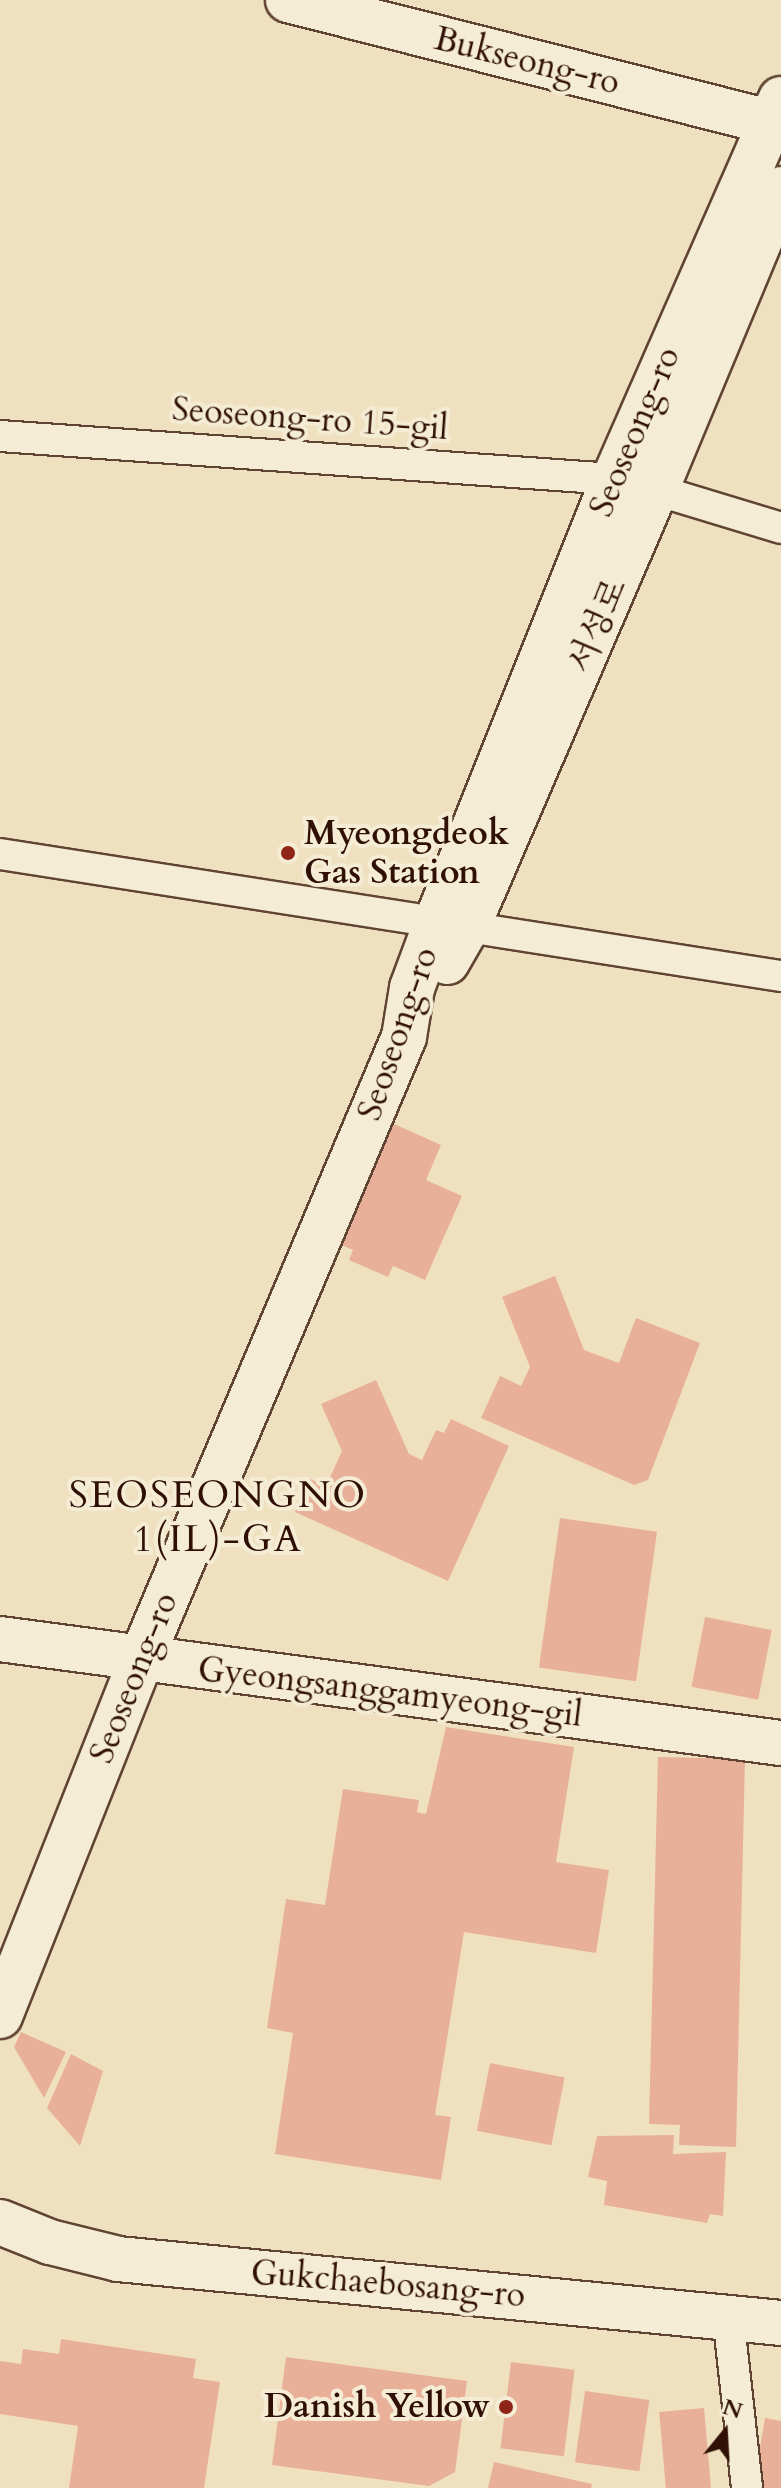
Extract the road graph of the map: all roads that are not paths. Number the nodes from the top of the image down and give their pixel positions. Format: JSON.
{"nodes":[{"id":1,"x":288,"y":0,"type":"edge"},
{"id":2,"x":776,"y":115,"type":"edge"},
{"id":3,"x":781,"y":189,"type":"edge"},
{"id":4,"x":0,"y":436,"type":"edge"},
{"id":5,"x":614,"y":479,"type":"junction"},
{"id":6,"x":656,"y":490,"type":"junction"},
{"id":7,"x":781,"y":528,"type":"edge"},
{"id":8,"x":0,"y":854,"type":"edge"},
{"id":9,"x":452,"y":926,"type":"junction"},
{"id":10,"x":781,"y":976,"type":"edge"},
{"id":11,"x":0,"y":1639,"type":"edge"},
{"id":12,"x":141,"y":1659,"type":"junction"},
{"id":13,"x":781,"y":1743,"type":"edge"},
{"id":14,"x":0,"y":2016,"type":"edge"},
{"id":15,"x":0,"y":2222,"type":"edge"},
{"id":16,"x":728,"y":2315,"type":"junction"},
{"id":17,"x":781,"y":2323,"type":"edge"},
{"id":18,"x":747,"y":2488,"type":"edge"}],
"edges":[{"from":1,"to":2,"type":"street","name":"Bukseong-ro"},
{"from":2,"to":5,"type":"street","name":"Seoseong-ro"},
{"from":3,"to":6,"type":"street","name":"서성로"},
{"from":4,"to":5,"type":"street","name":"Seoseong-ro 15-gil"},
{"from":5,"to":9,"type":"street","name":"Seoseong-ro"},
{"from":6,"to":7,"type":"street"},
{"from":6,"to":9,"type":"street","name":"서성로"},
{"from":8,"to":9,"type":"street"},
{"from":9,"to":10,"type":"street"},
{"from":9,"to":12,"type":"street","name":"Seoseong-ro"},
{"from":11,"to":12,"type":"street","name":"Gyeongsanggamyeong-gil"},
{"from":12,"to":13,"type":"street","name":"Gyeongsanggamyeong-gil"},
{"from":12,"to":14,"type":"street","name":"Seoseong-ro"},
{"from":15,"to":16,"type":"street","name":"Gukchaebosang-ro"},
{"from":16,"to":17,"type":"street","name":"Gukchaebosang-ro"},
{"from":16,"to":18,"type":"street"}]}
